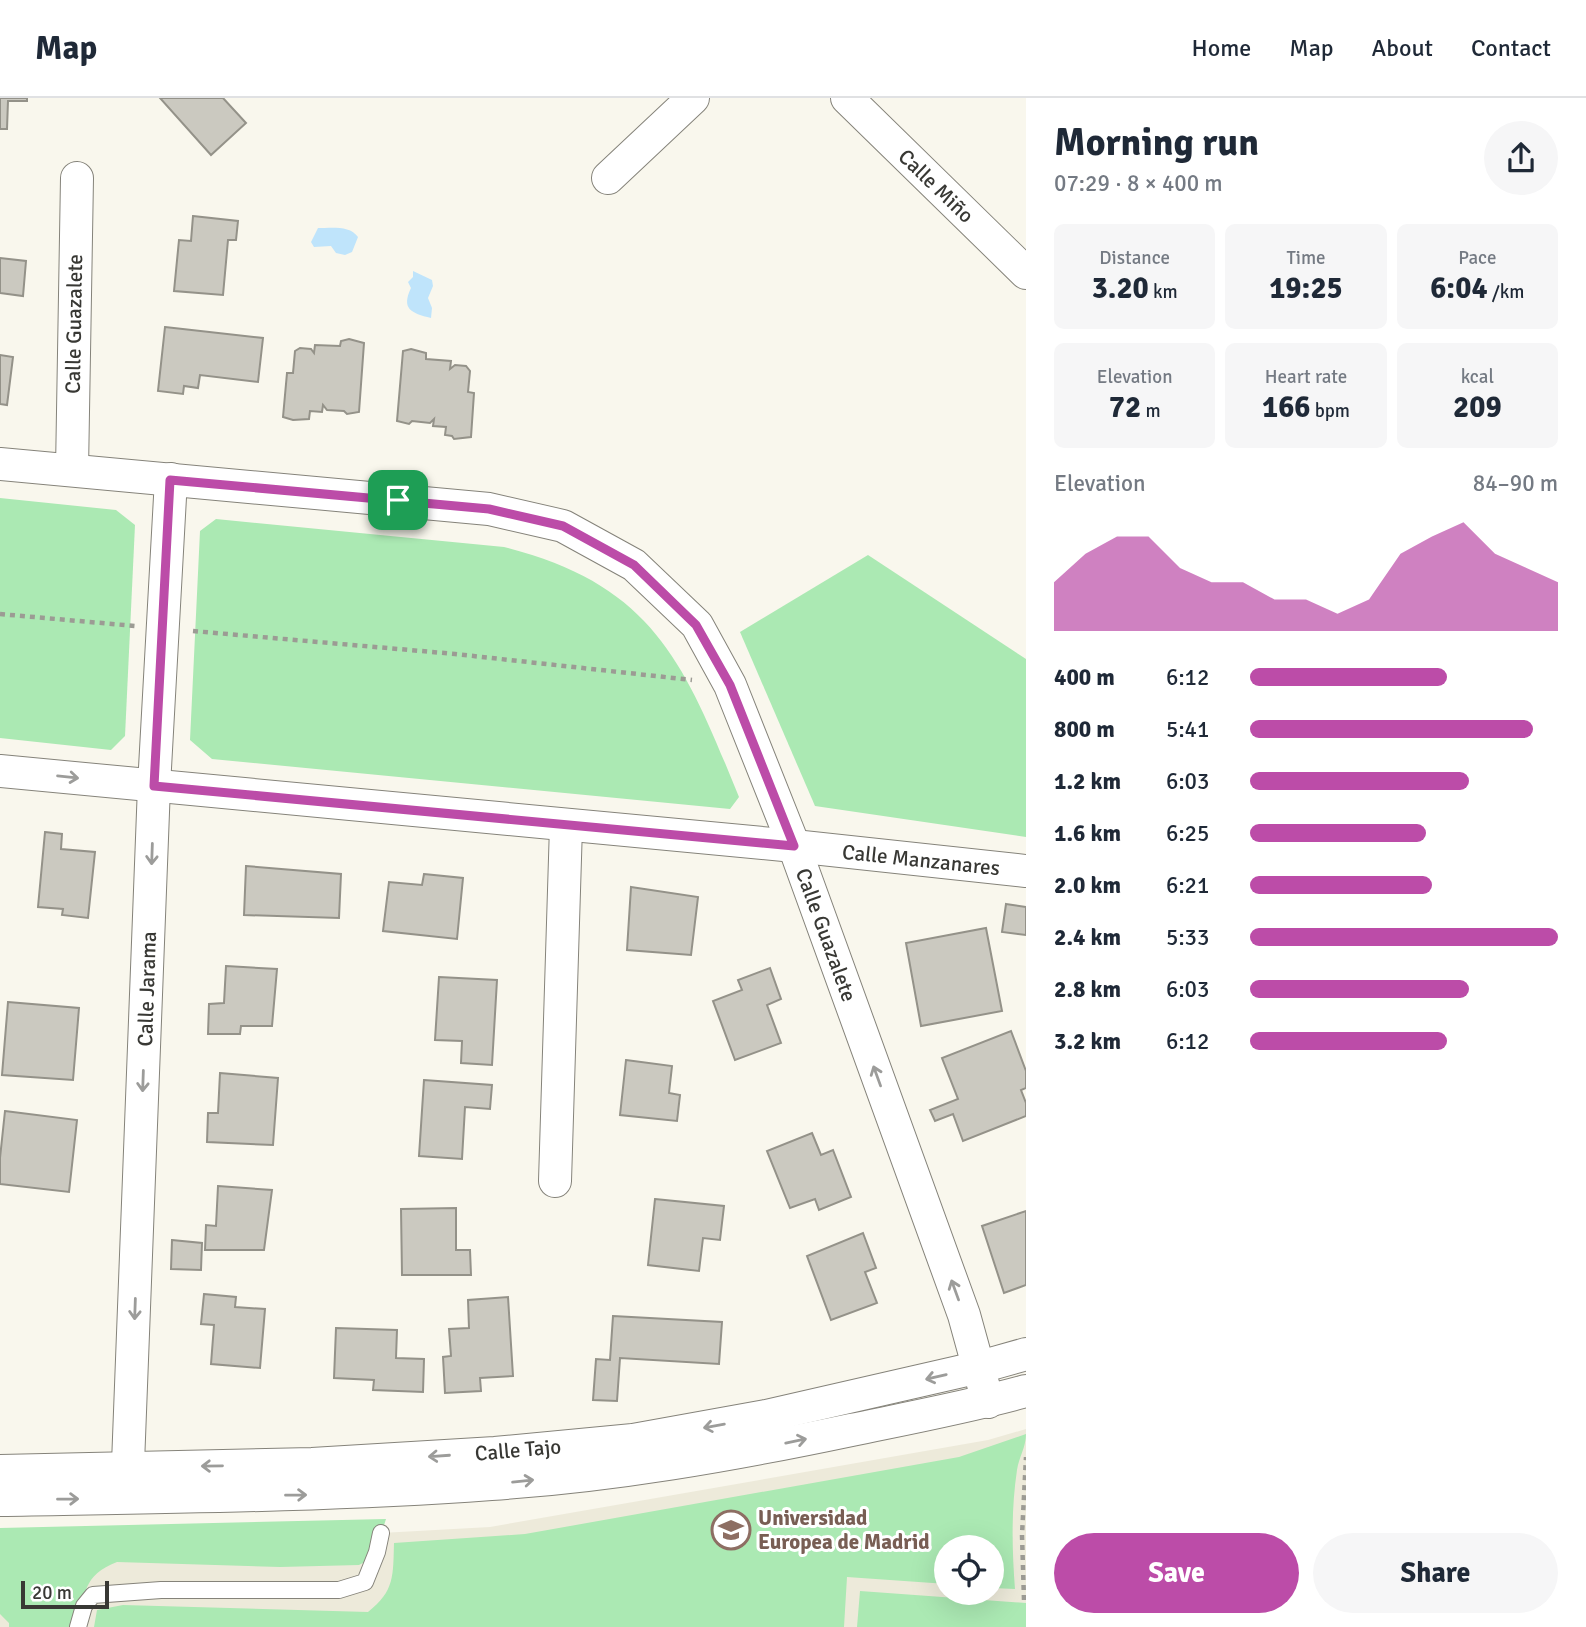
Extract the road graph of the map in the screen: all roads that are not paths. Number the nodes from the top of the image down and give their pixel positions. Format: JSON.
{"nodes":[{"id":1,"x":693,"y":98,"type":"edge"},
{"id":2,"x":865,"y":103,"type":"edge"},
{"id":3,"x":77,"y":178,"type":"dead end"},
{"id":4,"x":608,"y":178,"type":"dead end"},
{"id":5,"x":1026,"y":273,"type":"edge"},
{"id":6,"x":0,"y":464,"type":"edge"},
{"id":7,"x":72,"y":470,"type":"junction"},
{"id":8,"x":170,"y":480,"type":"junction"},
{"id":9,"x":0,"y":771,"type":"edge"},
{"id":10,"x":154,"y":786,"type":"junction"},
{"id":11,"x":565,"y":826,"type":"junction"},
{"id":12,"x":794,"y":846,"type":"junction"},
{"id":13,"x":1026,"y":871,"type":"edge"},
{"id":14,"x":555,"y":1181,"type":"dead end"},
{"id":15,"x":1026,"y":1354,"type":"edge"},
{"id":16,"x":980,"y":1367,"type":"junction"},
{"id":17,"x":1026,"y":1391,"type":"edge"},
{"id":18,"x":988,"y":1402,"type":"junction"},
{"id":19,"x":0,"y":1471,"type":"edge"},
{"id":20,"x":128,"y":1483,"type":"junction"},
{"id":21,"x":0,"y":1500,"type":"edge"},
{"id":22,"x":381,"y":1532,"type":"dead end"},
{"id":23,"x":78,"y":1627,"type":"edge"}],
"edges":[{"from":1,"to":4,"type":"street"},
{"from":2,"to":5,"type":"street","name":"Calle Miño"},
{"from":3,"to":7,"type":"street","name":"Calle Guazalete"},
{"from":6,"to":7,"type":"street","name":"Calle Guazalete"},
{"from":7,"to":8,"type":"street","name":"Calle Guazalete"},
{"from":8,"to":10,"type":"street","name":"Calle Jarama"},
{"from":8,"to":12,"type":"street","name":"Calle Guazalete"},
{"from":9,"to":10,"type":"street","name":"Calle Manzanares","one_way":true},
{"from":10,"to":11,"type":"street","name":"Calle Manzanares"},
{"from":10,"to":20,"type":"street","name":"Calle Jarama","one_way":true},
{"from":11,"to":12,"type":"street","name":"Calle Manzanares"},
{"from":11,"to":14,"type":"street"},
{"from":12,"to":13,"type":"street","name":"Calle Manzanares"},
{"from":16,"to":12,"type":"street","name":"Calle Guazalete","one_way":true},
{"from":15,"to":16,"type":"street","name":"Calle Tajo"},
{"from":16,"to":18,"type":"street","name":"Calle Guazalete"},
{"from":16,"to":20,"type":"street","name":"Calle Tajo","one_way":true},
{"from":17,"to":18,"type":"street","name":"Calle Tajo"},
{"from":20,"to":18,"type":"street","name":"Calle Tajo","one_way":true},
{"from":19,"to":20,"type":"street","name":"Calle Tajo"},
{"from":21,"to":20,"type":"street","name":"Calle Tajo","one_way":true},
{"from":22,"to":23,"type":"lane"}]}
